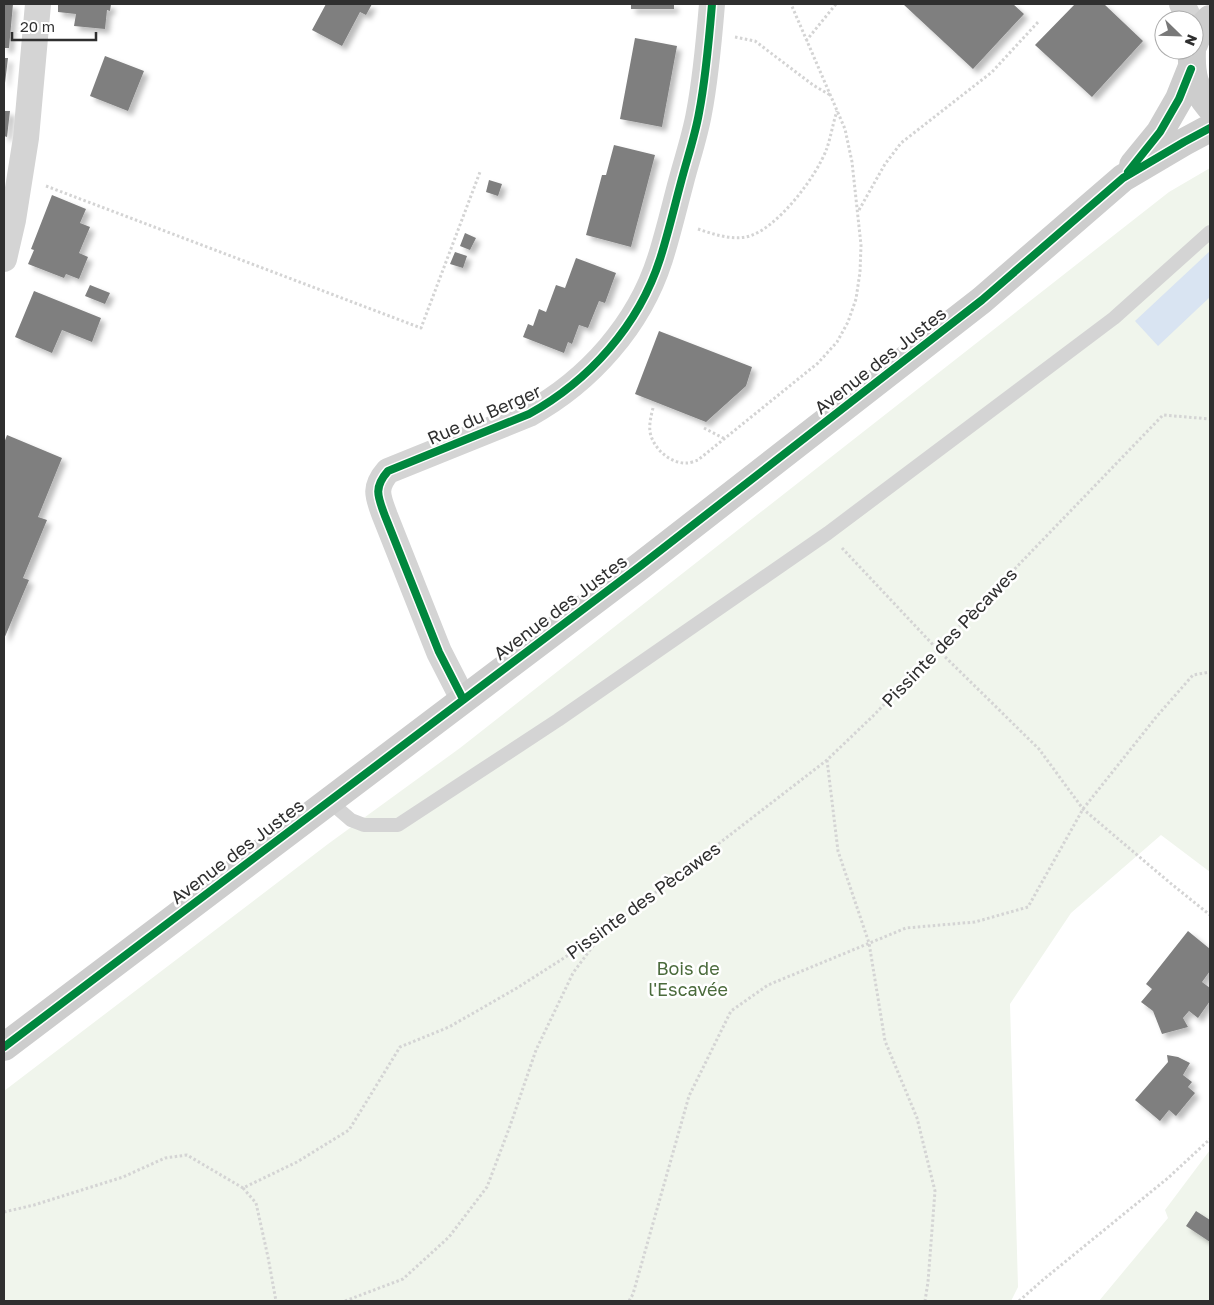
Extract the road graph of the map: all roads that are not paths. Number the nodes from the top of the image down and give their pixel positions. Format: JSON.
{"nodes":[{"id":1,"x":38,"y":4,"type":"edge"},
{"id":2,"x":712,"y":4,"type":"edge"},
{"id":3,"x":1190,"y":60,"type":"edge"},
{"id":4,"x":1197,"y":60,"type":"edge"},
{"id":5,"x":1210,"y":107,"type":"edge"},
{"id":6,"x":1210,"y":128,"type":"edge"},
{"id":7,"x":1123,"y":178,"type":"junction"},
{"id":8,"x":1210,"y":232,"type":"edge"},
{"id":9,"x":4,"y":259,"type":"edge"},
{"id":10,"x":463,"y":699,"type":"junction"},
{"id":11,"x":328,"y":801,"type":"junction"},
{"id":12,"x":4,"y":1046,"type":"edge"}],
"edges":[{"from":1,"to":9,"type":"street"},
{"from":2,"to":10,"type":"street","name":"Rue du Berger"},
{"from":3,"to":7,"type":"main road","name":"Avenue des Justes"},
{"from":4,"to":5,"type":"main road"},
{"from":6,"to":7,"type":"main road","name":"Avenue des Justes"},
{"from":7,"to":10,"type":"main road","name":"Avenue des Justes"},
{"from":8,"to":11,"type":"lane"},
{"from":10,"to":11,"type":"main road","name":"Avenue des Justes"},
{"from":11,"to":12,"type":"main road","name":"Avenue des Justes"}]}
